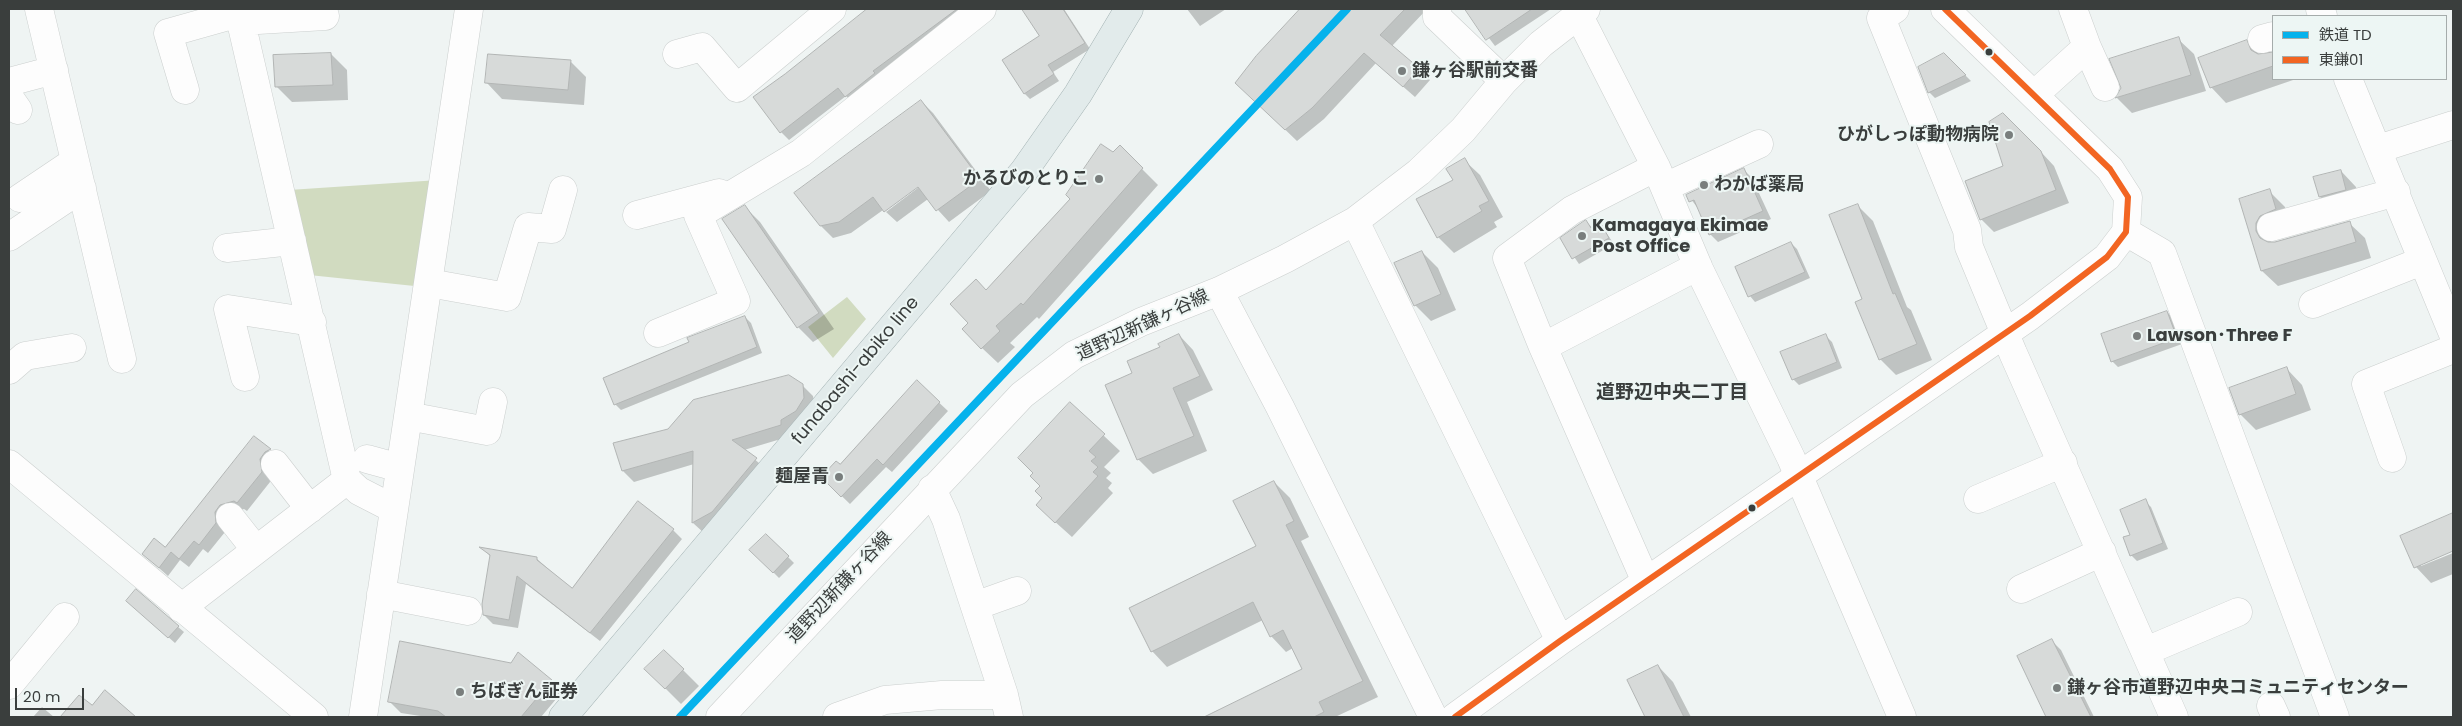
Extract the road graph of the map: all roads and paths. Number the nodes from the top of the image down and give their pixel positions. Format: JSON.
{"nodes":[{"id":1,"x":39,"y":9,"type":"edge"},
{"id":2,"x":469,"y":9,"type":"edge"},
{"id":3,"x":832,"y":9,"type":"edge"},
{"id":4,"x":982,"y":9,"type":"edge"},
{"id":5,"x":1129,"y":9,"type":"edge"},
{"id":6,"x":1437,"y":9,"type":"edge"},
{"id":7,"x":1945,"y":9,"type":"edge"},
{"id":8,"x":2073,"y":9,"type":"edge"},
{"id":9,"x":1582,"y":11,"type":"edge"},
{"id":10,"x":1884,"y":12,"type":"edge"},
{"id":11,"x":239,"y":14,"type":"edge"},
{"id":12,"x":324,"y":16,"type":"dead end"},
{"id":13,"x":690,"y":43,"type":"dead end"},
{"id":14,"x":2088,"y":47,"type":"junction"},
{"id":15,"x":54,"y":70,"type":"junction"},
{"id":16,"x":2348,"y":80,"type":"edge"},
{"id":17,"x":9,"y":82,"type":"edge"},
{"id":18,"x":1504,"y":82,"type":"junction"},
{"id":19,"x":2105,"y":87,"type":"dead end"},
{"id":20,"x":185,"y":90,"type":"dead end"},
{"id":21,"x":2035,"y":94,"type":"junction"},
{"id":22,"x":2453,"y":125,"type":"edge"},
{"id":23,"x":1759,"y":144,"type":"dead end"},
{"id":24,"x":2378,"y":149,"type":"junction"},
{"id":25,"x":75,"y":162,"type":"junction"},
{"id":26,"x":1661,"y":177,"type":"junction"},
{"id":27,"x":747,"y":186,"type":"junction"},
{"id":28,"x":82,"y":188,"type":"junction"},
{"id":29,"x":563,"y":190,"type":"dead end"},
{"id":30,"x":2396,"y":192,"type":"junction"},
{"id":31,"x":20,"y":198,"type":"dead end"},
{"id":32,"x":637,"y":215,"type":"dead end"},
{"id":33,"x":1355,"y":221,"type":"junction"},
{"id":34,"x":2271,"y":227,"type":"dead end"},
{"id":35,"x":2126,"y":232,"type":"junction"},
{"id":36,"x":9,"y":237,"type":"edge"},
{"id":37,"x":292,"y":241,"type":"junction"},
{"id":38,"x":227,"y":248,"type":"dead end"},
{"id":39,"x":2422,"y":261,"type":"junction"},
{"id":40,"x":1698,"y":266,"type":"junction"},
{"id":41,"x":429,"y":283,"type":"junction"},
{"id":42,"x":1219,"y":291,"type":"junction"},
{"id":43,"x":2313,"y":304,"type":"dead end"},
{"id":44,"x":312,"y":322,"type":"junction"},
{"id":45,"x":2006,"y":332,"type":"junction"},
{"id":46,"x":658,"y":333,"type":"dead end"},
{"id":47,"x":2453,"y":334,"type":"edge"},
{"id":48,"x":1543,"y":347,"type":"junction"},
{"id":49,"x":72,"y":348,"type":"dead end"},
{"id":50,"x":2453,"y":349,"type":"edge"},
{"id":51,"x":122,"y":359,"type":"dead end"},
{"id":52,"x":9,"y":370,"type":"edge"},
{"id":53,"x":245,"y":377,"type":"dead end"},
{"id":54,"x":493,"y":402,"type":"dead end"},
{"id":55,"x":408,"y":416,"type":"junction"},
{"id":56,"x":2392,"y":458,"type":"dead end"},
{"id":57,"x":367,"y":459,"type":"dead end"},
{"id":58,"x":2063,"y":463,"type":"junction"},
{"id":59,"x":9,"y":464,"type":"edge"},
{"id":60,"x":275,"y":464,"type":"dead end"},
{"id":61,"x":400,"y":468,"type":"junction"},
{"id":62,"x":1799,"y":475,"type":"junction"},
{"id":63,"x":348,"y":480,"type":"junction"},
{"id":64,"x":932,"y":489,"type":"junction"},
{"id":65,"x":1978,"y":499,"type":"dead end"},
{"id":66,"x":310,"y":509,"type":"junction"},
{"id":67,"x":394,"y":509,"type":"junction"},
{"id":68,"x":230,"y":517,"type":"dead end"},
{"id":69,"x":256,"y":550,"type":"junction"},
{"id":70,"x":2102,"y":552,"type":"junction"},
{"id":71,"x":1646,"y":582,"type":"junction"},
{"id":72,"x":2021,"y":589,"type":"dead end"},
{"id":73,"x":1017,"y":591,"type":"dead end"},
{"id":74,"x":381,"y":594,"type":"junction"},
{"id":75,"x":975,"y":606,"type":"junction"},
{"id":76,"x":181,"y":608,"type":"junction"},
{"id":77,"x":468,"y":611,"type":"dead end"},
{"id":78,"x":2238,"y":612,"type":"dead end"},
{"id":79,"x":64,"y":617,"type":"dead end"},
{"id":80,"x":1560,"y":641,"type":"junction"},
{"id":81,"x":2146,"y":651,"type":"junction"},
{"id":82,"x":9,"y":685,"type":"edge"},
{"id":83,"x":1007,"y":706,"type":"edge"},
{"id":84,"x":314,"y":717,"type":"edge"},
{"id":85,"x":363,"y":717,"type":"edge"},
{"id":86,"x":563,"y":717,"type":"edge"},
{"id":87,"x":720,"y":717,"type":"edge"},
{"id":88,"x":837,"y":717,"type":"edge"},
{"id":89,"x":1433,"y":717,"type":"edge"},
{"id":90,"x":1455,"y":717,"type":"edge"},
{"id":91,"x":1902,"y":717,"type":"edge"},
{"id":92,"x":2174,"y":717,"type":"edge"},
{"id":93,"x":2335,"y":717,"type":"edge"}],
"edges":[{"from":1,"to":15,"type":"street"},
{"from":2,"to":41,"type":"street"},
{"from":3,"to":13,"type":"street"},
{"from":4,"to":27,"type":"street"},
{"from":5,"to":86,"type":"main road","name":"funabashi-abiko line"},
{"from":6,"to":18,"type":"street"},
{"from":7,"to":21,"type":"street"},
{"from":8,"to":14,"type":"street"},
{"from":9,"to":18,"type":"street","name":"道野辺新鎌ヶ谷線"},
{"from":9,"to":26,"type":"street"},
{"from":10,"to":45,"type":"street"},
{"from":11,"to":12,"type":"street"},
{"from":11,"to":20,"type":"street"},
{"from":11,"to":37,"type":"street"},
{"from":14,"to":19,"type":"street"},
{"from":14,"to":21,"type":"street"},
{"from":15,"to":17,"type":"street"},
{"from":15,"to":25,"type":"street"},
{"from":16,"to":24,"type":"street"},
{"from":18,"to":33,"type":"street","name":"道野辺新鎌ヶ谷線"},
{"from":21,"to":35,"type":"street"},
{"from":22,"to":24,"type":"street"},
{"from":23,"to":26,"type":"street"},
{"from":24,"to":30,"type":"street"},
{"from":25,"to":28,"type":"street"},
{"from":25,"to":31,"type":"street"},
{"from":26,"to":40,"type":"street"},
{"from":26,"to":48,"type":"street"},
{"from":27,"to":32,"type":"street"},
{"from":27,"to":46,"type":"street"},
{"from":28,"to":36,"type":"street"},
{"from":28,"to":51,"type":"street"},
{"from":29,"to":41,"type":"street"},
{"from":30,"to":34,"type":"street"},
{"from":30,"to":39,"type":"street"},
{"from":33,"to":42,"type":"street","name":"道野辺新鎌ヶ谷線"},
{"from":33,"to":80,"type":"street"},
{"from":35,"to":45,"type":"street"},
{"from":35,"to":93,"type":"street"},
{"from":37,"to":38,"type":"street"},
{"from":37,"to":44,"type":"street"},
{"from":39,"to":43,"type":"street"},
{"from":39,"to":47,"type":"street"},
{"from":40,"to":48,"type":"street"},
{"from":40,"to":62,"type":"street"},
{"from":41,"to":55,"type":"street"},
{"from":42,"to":64,"type":"street","name":"道野辺新鎌ヶ谷線"},
{"from":42,"to":89,"type":"street"},
{"from":44,"to":53,"type":"street"},
{"from":44,"to":63,"type":"street"},
{"from":45,"to":58,"type":"street"},
{"from":45,"to":62,"type":"street"},
{"from":48,"to":71,"type":"street"},
{"from":49,"to":52,"type":"street"},
{"from":50,"to":56,"type":"street"},
{"from":54,"to":55,"type":"street"},
{"from":55,"to":61,"type":"street"},
{"from":57,"to":61,"type":"street"},
{"from":58,"to":65,"type":"street"},
{"from":58,"to":70,"type":"street"},
{"from":59,"to":76,"type":"street"},
{"from":60,"to":66,"type":"street"},
{"from":61,"to":67,"type":"street"},
{"from":62,"to":71,"type":"street"},
{"from":62,"to":91,"type":"street"},
{"from":63,"to":66,"type":"street"},
{"from":63,"to":67,"type":"street"},
{"from":64,"to":75,"type":"street"},
{"from":64,"to":87,"type":"street","name":"道野辺新鎌ヶ谷線"},
{"from":66,"to":69,"type":"street"},
{"from":67,"to":74,"type":"street"},
{"from":68,"to":69,"type":"street"},
{"from":69,"to":76,"type":"street"},
{"from":70,"to":72,"type":"street"},
{"from":70,"to":81,"type":"street"},
{"from":71,"to":80,"type":"street"},
{"from":73,"to":75,"type":"street"},
{"from":74,"to":77,"type":"street"},
{"from":74,"to":85,"type":"street"},
{"from":75,"to":83,"type":"street"},
{"from":76,"to":84,"type":"street"},
{"from":78,"to":81,"type":"street"},
{"from":79,"to":82,"type":"street"},
{"from":80,"to":90,"type":"street"},
{"from":81,"to":92,"type":"street"},
{"from":83,"to":88,"type":"street"}]}
